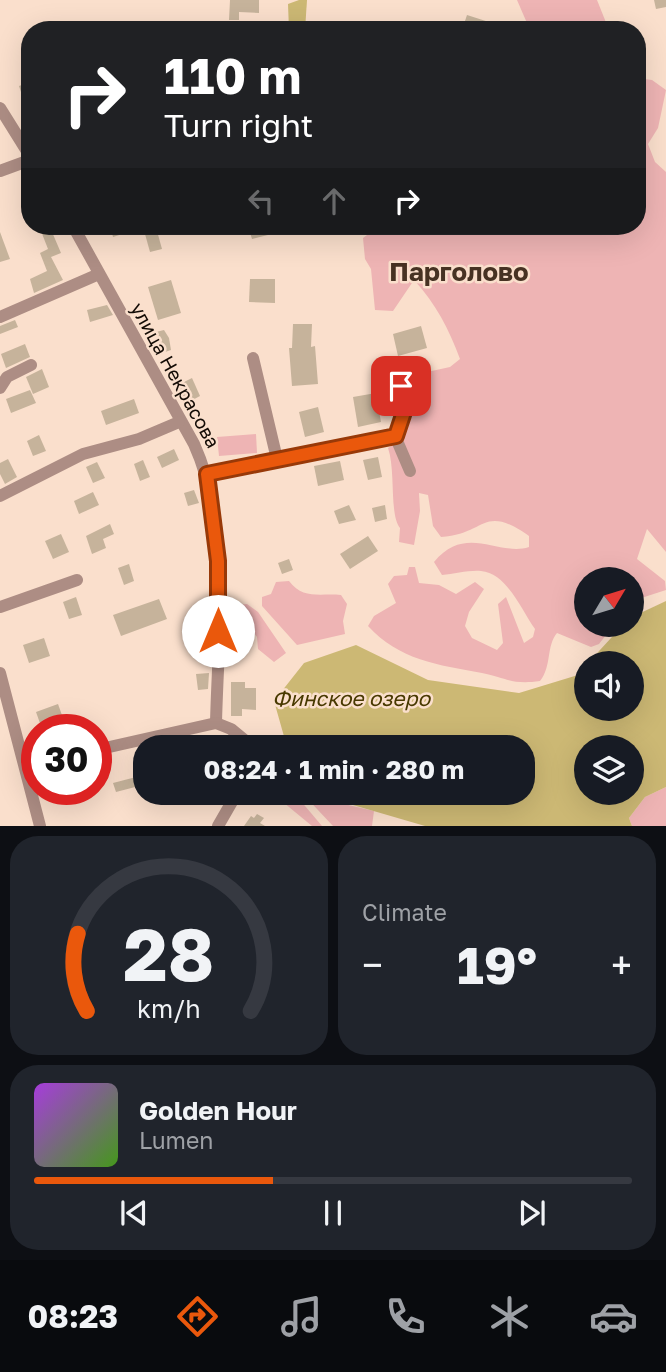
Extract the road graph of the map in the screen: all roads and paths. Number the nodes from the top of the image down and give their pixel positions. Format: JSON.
{"nodes":[{"id":1,"x":0,"y":108,"type":"edge"},
{"id":2,"x":21,"y":143,"type":"edge"},
{"id":3,"x":21,"y":162,"type":"edge"},
{"id":4,"x":0,"y":171,"type":"edge"},
{"id":5,"x":80,"y":235,"type":"edge"},
{"id":6,"x":99,"y":274,"type":"junction"},
{"id":7,"x":0,"y":317,"type":"edge"},
{"id":8,"x":253,"y":358,"type":"dead end"},
{"id":9,"x":31,"y":366,"type":"dead end"},
{"id":10,"x":401,"y":386,"type":"dead end"},
{"id":11,"x":0,"y":387,"type":"edge"},
{"id":12,"x":180,"y":422,"type":"junction"},
{"id":13,"x":396,"y":436,"type":"junction"},
{"id":14,"x":277,"y":459,"type":"junction"},
{"id":15,"x":410,"y":471,"type":"dead end"},
{"id":16,"x":207,"y":474,"type":"junction"},
{"id":17,"x":0,"y":496,"type":"edge"},
{"id":18,"x":77,"y":580,"type":"dead end"},
{"id":19,"x":0,"y":607,"type":"edge"},
{"id":20,"x":0,"y":673,"type":"edge"},
{"id":21,"x":216,"y":723,"type":"junction"},
{"id":22,"x":14,"y":728,"type":"junction"},
{"id":23,"x":0,"y":729,"type":"edge"},
{"id":24,"x":238,"y":735,"type":"edge"},
{"id":25,"x":21,"y":745,"type":"edge"},
{"id":26,"x":112,"y":746,"type":"edge"},
{"id":27,"x":37,"y":805,"type":"edge"},
{"id":28,"x":230,"y":805,"type":"edge"},
{"id":29,"x":40,"y":826,"type":"edge"},
{"id":30,"x":218,"y":826,"type":"edge"}],
"edges":[{"from":1,"to":2,"type":"street"},
{"from":3,"to":4,"type":"street"},
{"from":5,"to":6,"type":"street","name":"улица Некрасова"},
{"from":6,"to":7,"type":"street"},
{"from":6,"to":12,"type":"street","name":"улица Некрасова"},
{"from":8,"to":14,"type":"street"},
{"from":9,"to":11,"type":"street"},
{"from":10,"to":13,"type":"street"},
{"from":12,"to":16,"type":"street","name":"улица Некрасова"},
{"from":12,"to":17,"type":"street"},
{"from":13,"to":14,"type":"street"},
{"from":13,"to":15,"type":"street"},
{"from":14,"to":16,"type":"street"},
{"from":16,"to":21,"type":"street","name":"улица Некрасова"},
{"from":18,"to":19,"type":"street"},
{"from":20,"to":22,"type":"street"},
{"from":21,"to":24,"type":"street"},
{"from":21,"to":26,"type":"street"},
{"from":22,"to":23,"type":"street"},
{"from":22,"to":25,"type":"street"},
{"from":27,"to":29,"type":"street"},
{"from":28,"to":30,"type":"street"}]}
